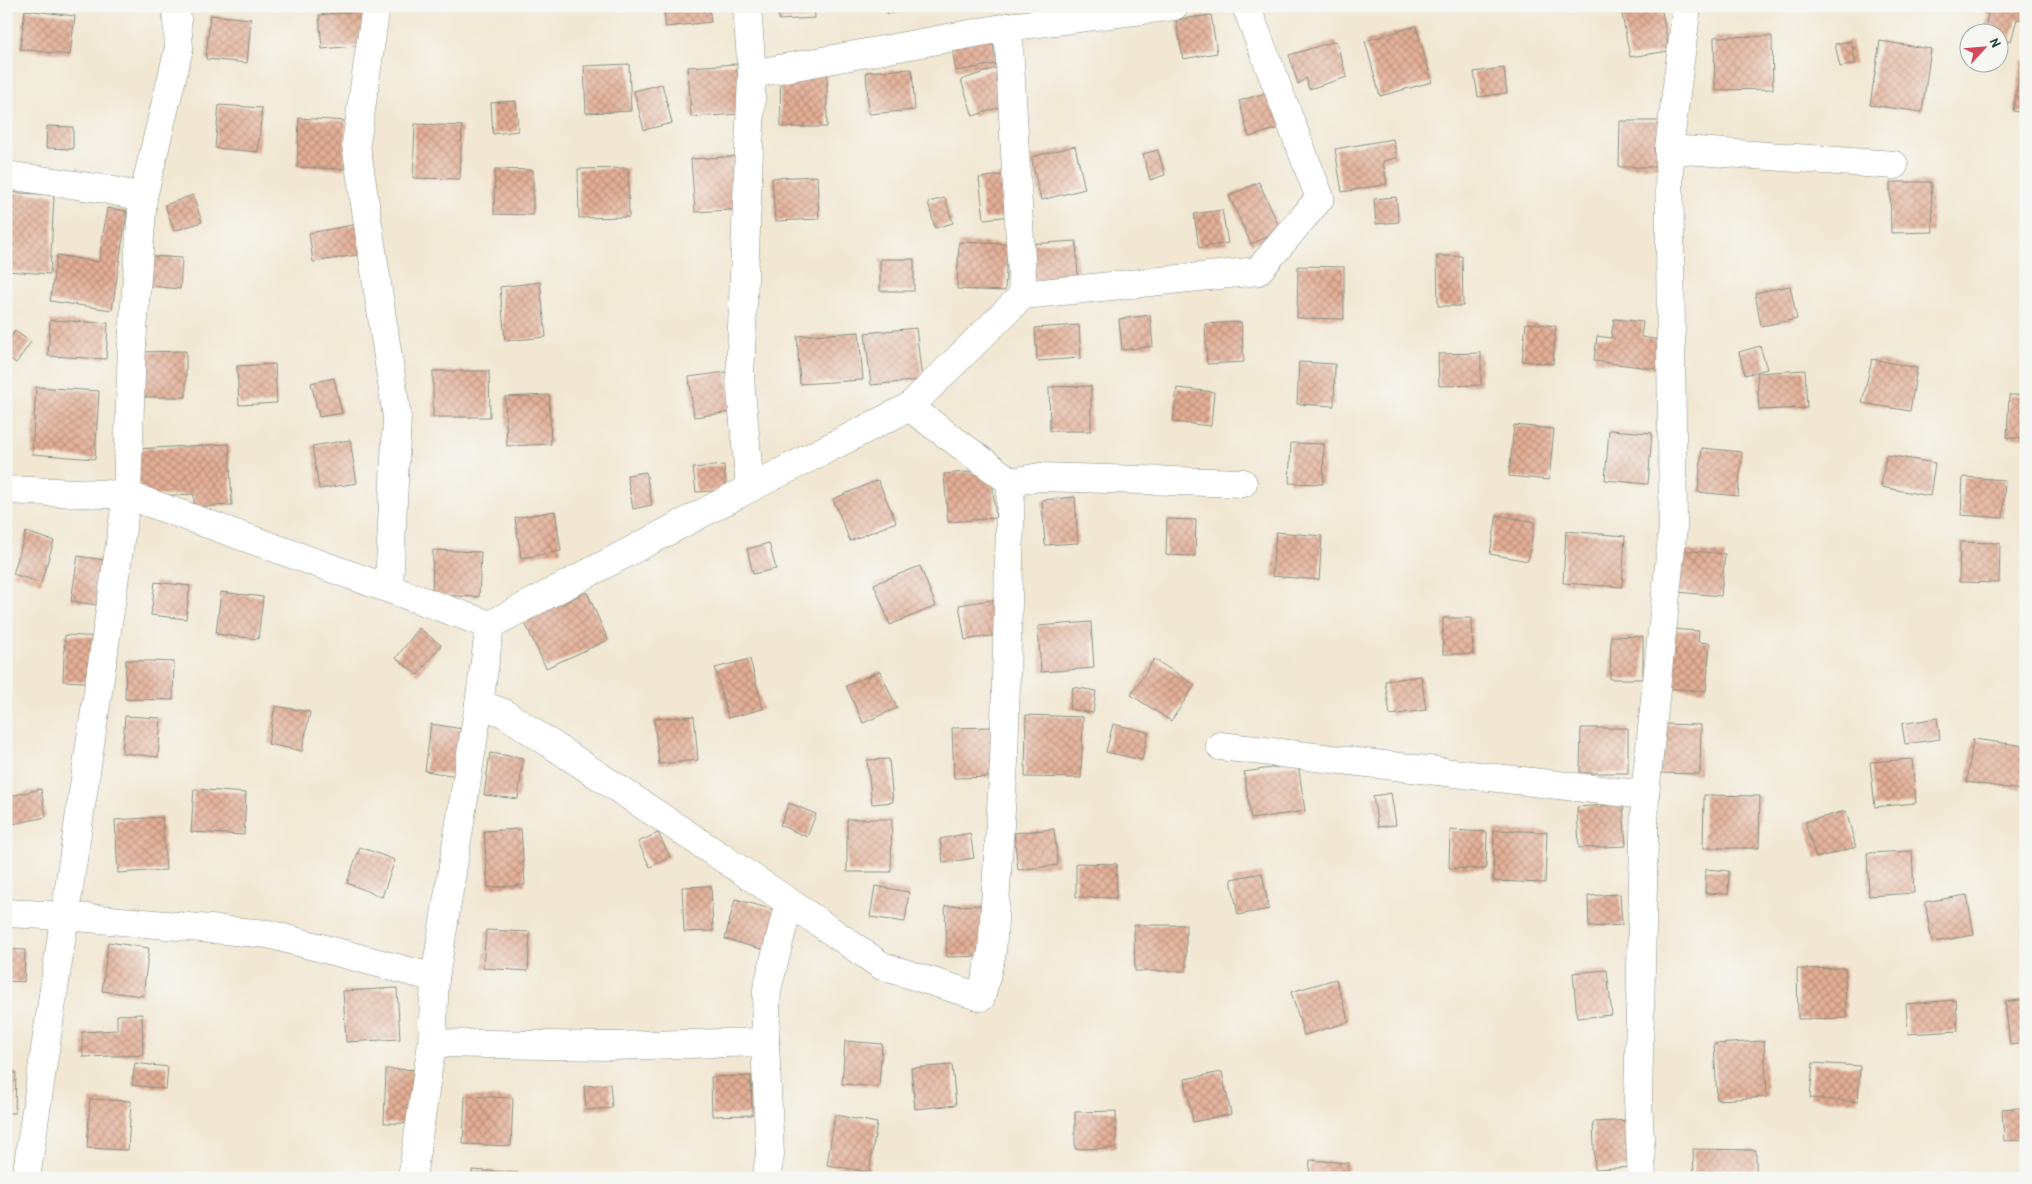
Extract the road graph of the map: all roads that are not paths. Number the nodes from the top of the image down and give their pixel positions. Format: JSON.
{"nodes":[{"id":1,"x":176,"y":6,"type":"edge"},
{"id":2,"x":376,"y":6,"type":"edge"},
{"id":3,"x":747,"y":6,"type":"edge"},
{"id":4,"x":1174,"y":6,"type":"edge"},
{"id":5,"x":1246,"y":6,"type":"edge"},
{"id":6,"x":1687,"y":6,"type":"edge"},
{"id":7,"x":1008,"y":27,"type":"junction"},
{"id":8,"x":752,"y":74,"type":"junction"},
{"id":9,"x":1669,"y":149,"type":"junction"},
{"id":10,"x":1894,"y":165,"type":"dead end"},
{"id":11,"x":6,"y":175,"type":"edge"},
{"id":12,"x":143,"y":197,"type":"junction"},
{"id":13,"x":1023,"y":295,"type":"junction"},
{"id":14,"x":909,"y":407,"type":"junction"},
{"id":15,"x":1011,"y":482,"type":"junction"},
{"id":16,"x":1243,"y":483,"type":"dead end"},
{"id":17,"x":750,"y":488,"type":"junction"},
{"id":18,"x":6,"y":490,"type":"edge"},
{"id":19,"x":127,"y":494,"type":"junction"},
{"id":20,"x":388,"y":588,"type":"junction"},
{"id":21,"x":490,"y":625,"type":"junction"},
{"id":22,"x":479,"y":704,"type":"junction"},
{"id":23,"x":1220,"y":746,"type":"dead end"},
{"id":24,"x":1645,"y":795,"type":"junction"},
{"id":25,"x":789,"y":902,"type":"junction"},
{"id":26,"x":6,"y":913,"type":"edge"},
{"id":27,"x":65,"y":916,"type":"junction"},
{"id":28,"x":435,"y":978,"type":"junction"},
{"id":29,"x":432,"y":1042,"type":"junction"},
{"id":30,"x":765,"y":1042,"type":"junction"},
{"id":31,"x":26,"y":1178,"type":"edge"},
{"id":32,"x":412,"y":1178,"type":"edge"},
{"id":33,"x":766,"y":1178,"type":"edge"},
{"id":34,"x":1642,"y":1178,"type":"edge"}],
"edges":[{"from":1,"to":12,"type":"street"},
{"from":2,"to":20,"type":"street"},
{"from":3,"to":8,"type":"street"},
{"from":4,"to":7,"type":"street"},
{"from":5,"to":13,"type":"street"},
{"from":6,"to":9,"type":"street"},
{"from":7,"to":8,"type":"street"},
{"from":7,"to":13,"type":"street"},
{"from":8,"to":17,"type":"street"},
{"from":9,"to":10,"type":"street"},
{"from":9,"to":24,"type":"street"},
{"from":11,"to":12,"type":"street"},
{"from":12,"to":19,"type":"street"},
{"from":13,"to":14,"type":"street"},
{"from":14,"to":15,"type":"street"},
{"from":14,"to":17,"type":"street"},
{"from":15,"to":16,"type":"street"},
{"from":15,"to":25,"type":"street"},
{"from":17,"to":21,"type":"street"},
{"from":18,"to":19,"type":"street"},
{"from":19,"to":20,"type":"street"},
{"from":19,"to":27,"type":"street"},
{"from":20,"to":21,"type":"street"},
{"from":21,"to":22,"type":"street"},
{"from":22,"to":25,"type":"street"},
{"from":22,"to":28,"type":"street"},
{"from":23,"to":24,"type":"street"},
{"from":24,"to":34,"type":"street"},
{"from":25,"to":30,"type":"street"},
{"from":26,"to":27,"type":"street"},
{"from":27,"to":28,"type":"street"},
{"from":27,"to":31,"type":"street"},
{"from":28,"to":29,"type":"street"},
{"from":29,"to":30,"type":"street"},
{"from":29,"to":32,"type":"street"},
{"from":30,"to":33,"type":"street"}]}
